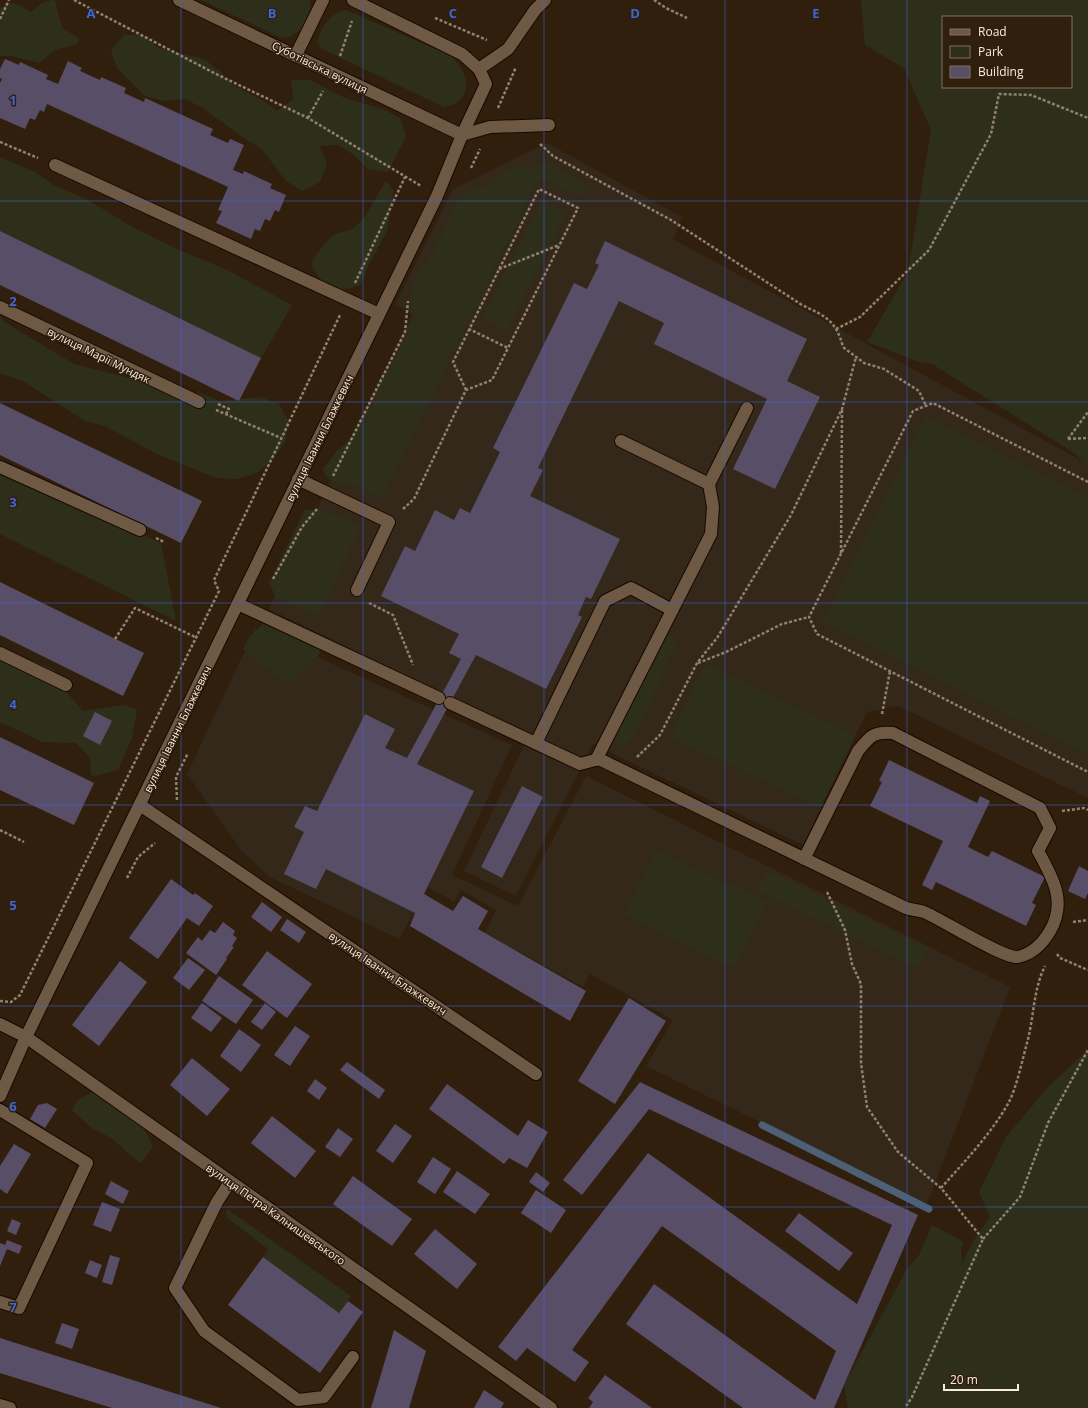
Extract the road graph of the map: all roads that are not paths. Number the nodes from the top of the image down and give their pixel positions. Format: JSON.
{"nodes":[{"id":1,"x":178,"y":0,"type":"edge"},
{"id":2,"x":323,"y":0,"type":"edge"},
{"id":3,"x":353,"y":0,"type":"edge"},
{"id":4,"x":545,"y":0,"type":"edge"},
{"id":5,"x":296,"y":55,"type":"junction"},
{"id":6,"x":479,"y":69,"type":"junction"},
{"id":7,"x":549,"y":125,"type":"dead end"},
{"id":8,"x":462,"y":135,"type":"junction"},
{"id":9,"x":55,"y":166,"type":"road end"},
{"id":10,"x":0,"y":307,"type":"edge"},
{"id":11,"x":379,"y":314,"type":"junction"},
{"id":12,"x":199,"y":402,"type":"dead end"},
{"id":13,"x":747,"y":408,"type":"dead end"},
{"id":14,"x":621,"y":441,"type":"dead end"},
{"id":15,"x":0,"y":467,"type":"edge"},
{"id":16,"x":298,"y":479,"type":"junction"},
{"id":17,"x":709,"y":484,"type":"junction"},
{"id":18,"x":140,"y":530,"type":"dead end"},
{"id":19,"x":357,"y":590,"type":"dead end"},
{"id":20,"x":238,"y":604,"type":"junction"},
{"id":21,"x":672,"y":610,"type":"junction"},
{"id":22,"x":0,"y":653,"type":"edge"},
{"id":23,"x":66,"y":685,"type":"dead end"},
{"id":24,"x":536,"y":743,"type":"junction"},
{"id":25,"x":596,"y":760,"type":"junction"},
{"id":26,"x":140,"y":805,"type":"junction"},
{"id":27,"x":809,"y":861,"type":"junction"},
{"id":28,"x":0,"y":1024,"type":"edge"},
{"id":29,"x":26,"y":1037,"type":"junction"},
{"id":30,"x":536,"y":1074,"type":"dead end"},
{"id":31,"x":0,"y":1096,"type":"edge"},
{"id":32,"x":0,"y":1110,"type":"edge"},
{"id":33,"x":230,"y":1182,"type":"junction"},
{"id":34,"x":0,"y":1302,"type":"edge"},
{"id":35,"x":353,"y":1358,"type":"dead end"},
{"id":36,"x":0,"y":1405,"type":"edge"},
{"id":37,"x":10,"y":1408,"type":"edge"},
{"id":38,"x":551,"y":1408,"type":"edge"}],
"edges":[{"from":1,"to":5,"type":"street","name":"Суботівська вулиця"},
{"from":2,"to":5,"type":"street"},
{"from":3,"to":6,"type":"street"},
{"from":4,"to":6,"type":"street"},
{"from":5,"to":8,"type":"street","name":"Суботівська вулиця"},
{"from":6,"to":8,"type":"street","name":"вулиця Іванни Блажкевич"},
{"from":7,"to":8,"type":"street"},
{"from":8,"to":11,"type":"street","name":"вулиця Іванни Блажкевич"},
{"from":9,"to":11,"type":"street"},
{"from":10,"to":12,"type":"street","name":"вулиця Марії Мундяк"},
{"from":11,"to":16,"type":"street","name":"вулиця Іванни Блажкевич"},
{"from":13,"to":17,"type":"street"},
{"from":14,"to":17,"type":"street"},
{"from":15,"to":18,"type":"street"},
{"from":16,"to":19,"type":"street"},
{"from":16,"to":20,"type":"street","name":"вулиця Іванни Блажкевич"},
{"from":17,"to":21,"type":"street"},
{"from":20,"to":24,"type":"street"},
{"from":20,"to":26,"type":"street","name":"вулиця Іванни Блажкевич"},
{"from":21,"to":24,"type":"street"},
{"from":21,"to":25,"type":"street"},
{"from":22,"to":23,"type":"street"},
{"from":24,"to":25,"type":"street"},
{"from":25,"to":27,"type":"street"},
{"from":26,"to":29,"type":"street","name":"вулиця Іванни Блажкевич"},
{"from":26,"to":30,"type":"street","name":"вулиця Іванни Блажкевич"},
{"from":27,"to":27,"type":"street"},
{"from":28,"to":29,"type":"street","name":"вулиця Петра Калнишевського"},
{"from":29,"to":31,"type":"street","name":"вулиця Іванни Блажкевич"},
{"from":29,"to":33,"type":"street","name":"вулиця Петра Калнишевського"},
{"from":32,"to":34,"type":"street"},
{"from":33,"to":35,"type":"street"},
{"from":33,"to":38,"type":"street","name":"вулиця Петра Калнишевського"},
{"from":36,"to":37,"type":"street"}]}
